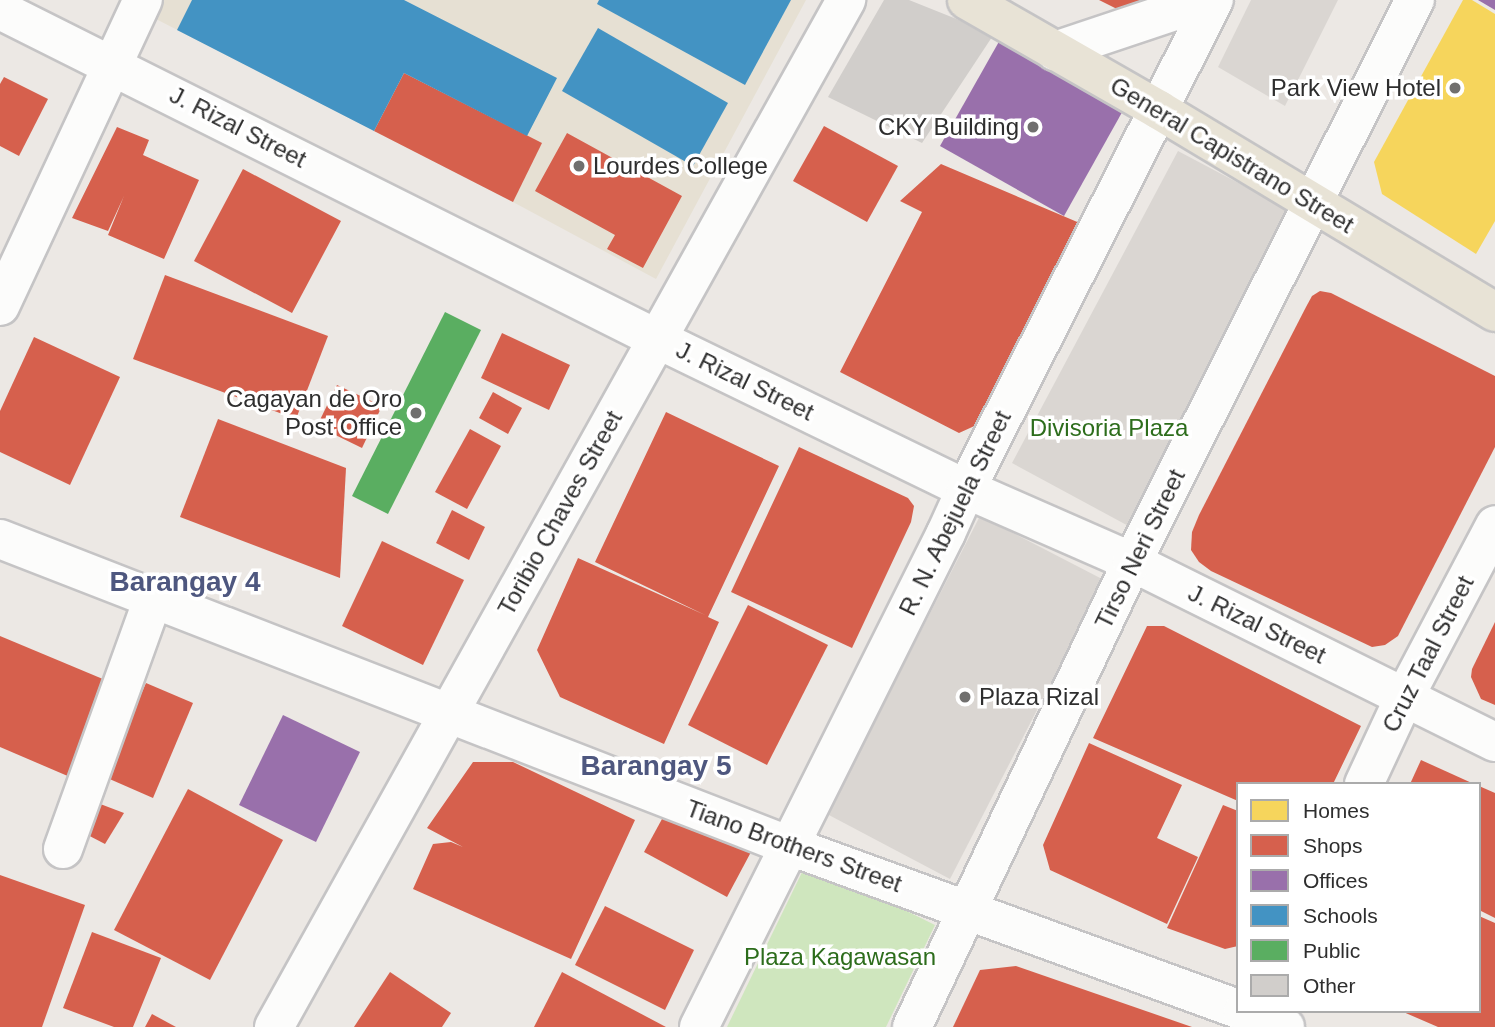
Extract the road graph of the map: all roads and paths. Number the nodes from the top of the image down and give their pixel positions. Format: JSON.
{"nodes":[{"id":1,"x":143,"y":0,"type":"edge"},
{"id":2,"x":846,"y":0,"type":"edge"},
{"id":3,"x":967,"y":0,"type":"edge"},
{"id":4,"x":1207,"y":0,"type":"edge"},
{"id":5,"x":1214,"y":0,"type":"edge"},
{"id":6,"x":1415,"y":0,"type":"edge"},
{"id":7,"x":0,"y":10,"type":"edge"},
{"id":8,"x":1055,"y":51,"type":"junction"},
{"id":9,"x":113,"y":64,"type":"junction"},
{"id":10,"x":1158,"y":110,"type":"junction"},
{"id":11,"x":1312,"y":202,"type":"junction"},
{"id":12,"x":0,"y":306,"type":"edge"},
{"id":13,"x":1495,"y":312,"type":"edge"},
{"id":14,"x":657,"y":339,"type":"junction"},
{"id":15,"x":966,"y":489,"type":"junction"},
{"id":16,"x":1495,"y":525,"type":"edge"},
{"id":17,"x":0,"y":539,"type":"edge"},
{"id":18,"x":1132,"y":562,"type":"junction"},
{"id":19,"x":153,"y":599,"type":"junction"},
{"id":20,"x":1405,"y":696,"type":"junction"},
{"id":21,"x":449,"y":713,"type":"junction"},
{"id":22,"x":1495,"y":742,"type":"edge"},
{"id":23,"x":1365,"y":782,"type":"edge"},
{"id":24,"x":790,"y":846,"type":"junction"},
{"id":25,"x":63,"y":849,"type":"dead end"},
{"id":26,"x":969,"y":911,"type":"junction"},
{"id":27,"x":1236,"y":1010,"type":"edge"},
{"id":28,"x":274,"y":1027,"type":"edge"},
{"id":29,"x":699,"y":1027,"type":"edge"},
{"id":30,"x":912,"y":1027,"type":"edge"}],
"edges":[{"from":1,"to":9,"type":"street"},
{"from":2,"to":14,"type":"street","name":"Toribio Chaves Street"},
{"from":3,"to":8,"type":"main road","name":"General Capistrano Street"},
{"from":4,"to":8,"type":"street"},
{"from":5,"to":10,"type":"street","name":"R. N. Abejuela Street"},
{"from":6,"to":11,"type":"street","name":"Tirso Neri Street"},
{"from":7,"to":9,"type":"street","name":"J. Rizal Street"},
{"from":8,"to":10,"type":"main road","name":"General Capistrano Street"},
{"from":9,"to":12,"type":"street"},
{"from":9,"to":14,"type":"street","name":"J. Rizal Street"},
{"from":10,"to":11,"type":"main road","name":"General Capistrano Street"},
{"from":10,"to":15,"type":"street","name":"R. N. Abejuela Street"},
{"from":11,"to":13,"type":"main road","name":"General Capistrano Street"},
{"from":11,"to":18,"type":"street","name":"Tirso Neri Street"},
{"from":14,"to":15,"type":"street","name":"J. Rizal Street"},
{"from":14,"to":21,"type":"street","name":"Toribio Chaves Street"},
{"from":15,"to":18,"type":"street","name":"J. Rizal Street"},
{"from":15,"to":24,"type":"street","name":"R. N. Abejuela Street"},
{"from":16,"to":20,"type":"street","name":"Cruz Taal Street"},
{"from":17,"to":19,"type":"street","name":"Tiano Brothers Street"},
{"from":18,"to":20,"type":"street","name":"J. Rizal Street"},
{"from":18,"to":26,"type":"street","name":"Tirso Neri Street"},
{"from":19,"to":21,"type":"street","name":"Tiano Brothers Street"},
{"from":19,"to":25,"type":"street"},
{"from":20,"to":22,"type":"street","name":"J. Rizal Street"},
{"from":20,"to":23,"type":"street","name":"Cruz Taal Street"},
{"from":21,"to":24,"type":"street","name":"Tiano Brothers Street"},
{"from":21,"to":28,"type":"street","name":"Toribio Chaves Street"},
{"from":24,"to":26,"type":"street","name":"Tiano Brothers Street"},
{"from":24,"to":29,"type":"street","name":"R. N. Abejuela Street"},
{"from":26,"to":27,"type":"street","name":"Tiano Brothers Street"},
{"from":26,"to":30,"type":"street","name":"Tirso Neri Street"}]}
